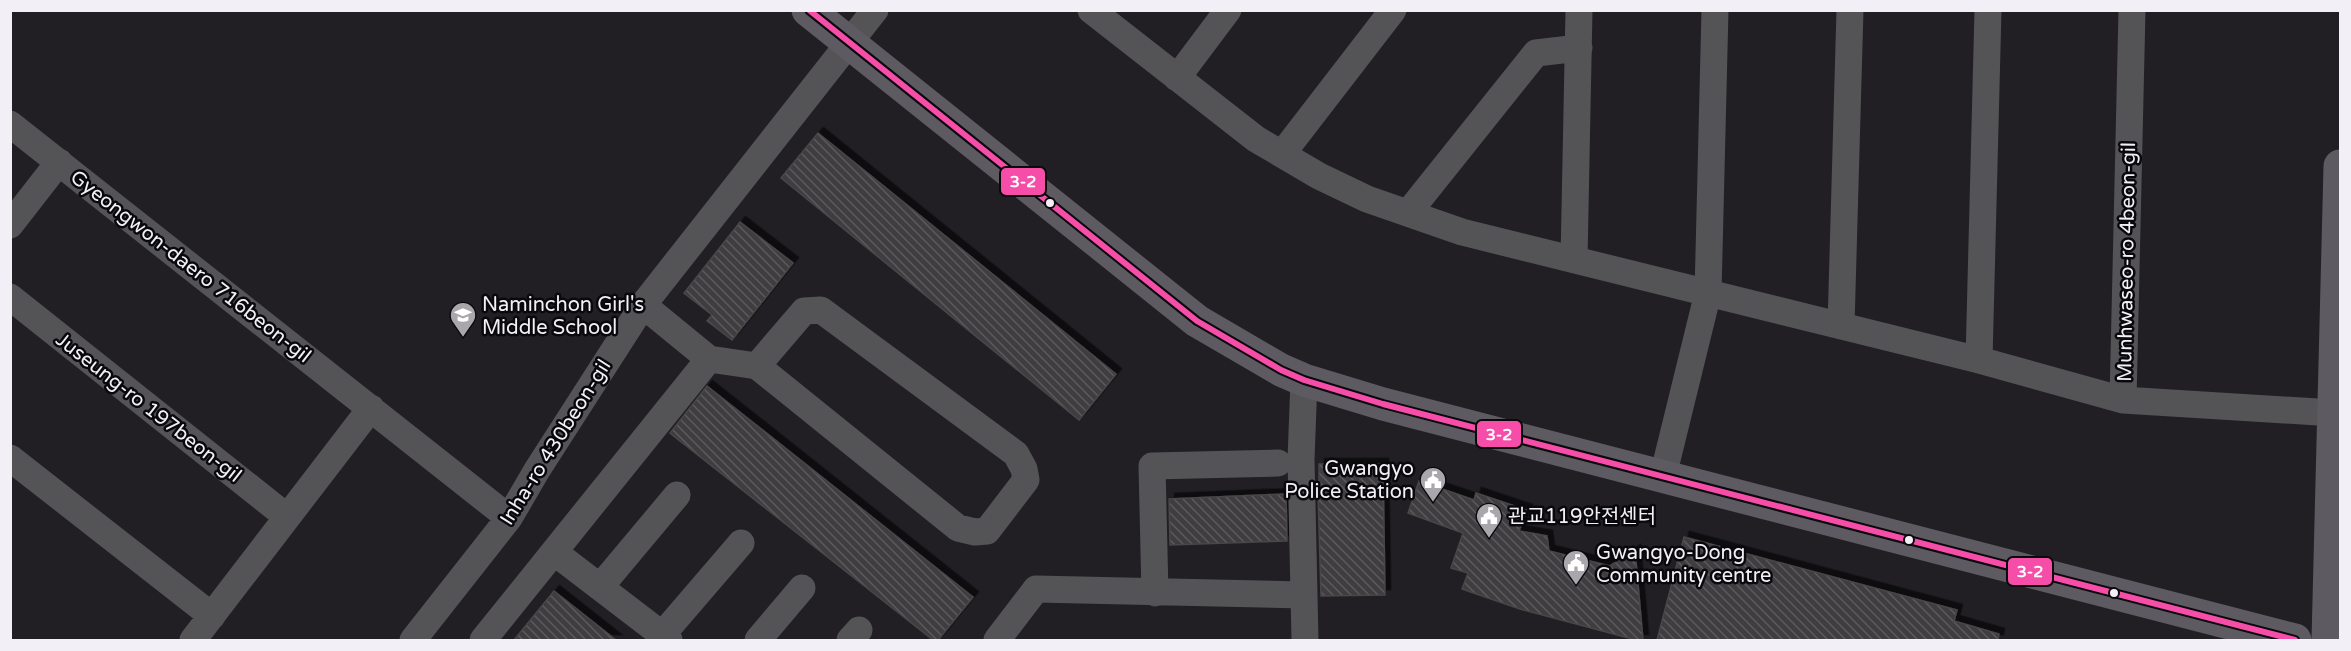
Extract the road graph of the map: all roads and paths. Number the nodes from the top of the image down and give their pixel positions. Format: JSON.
{"nodes":[{"id":1,"x":808,"y":10,"type":"edge"},
{"id":2,"x":875,"y":10,"type":"edge"},
{"id":3,"x":1091,"y":10,"type":"edge"},
{"id":4,"x":1228,"y":10,"type":"edge"},
{"id":5,"x":1393,"y":10,"type":"edge"},
{"id":6,"x":1580,"y":10,"type":"edge"},
{"id":7,"x":1715,"y":10,"type":"edge"},
{"id":8,"x":1850,"y":10,"type":"edge"},
{"id":9,"x":1988,"y":10,"type":"edge"},
{"id":10,"x":2132,"y":10,"type":"edge"},
{"id":11,"x":850,"y":44,"type":"junction"},
{"id":12,"x":1579,"y":48,"type":"junction"},
{"id":13,"x":1177,"y":78,"type":"junction"},
{"id":14,"x":10,"y":124,"type":"edge"},
{"id":15,"x":1282,"y":154,"type":"junction"},
{"id":16,"x":59,"y":162,"type":"junction"},
{"id":17,"x":2340,"y":166,"type":"edge"},
{"id":18,"x":1408,"y":213,"type":"junction"},
{"id":19,"x":10,"y":225,"type":"edge"},
{"id":20,"x":1574,"y":260,"type":"junction"},
{"id":21,"x":1708,"y":293,"type":"junction"},
{"id":22,"x":2339,"y":296,"type":"edge"},
{"id":23,"x":10,"y":297,"type":"edge"},
{"id":24,"x":643,"y":305,"type":"junction"},
{"id":25,"x":1841,"y":326,"type":"junction"},
{"id":26,"x":709,"y":359,"type":"junction"},
{"id":27,"x":1978,"y":360,"type":"junction"},
{"id":28,"x":757,"y":366,"type":"junction"},
{"id":29,"x":1304,"y":380,"type":"junction"},
{"id":30,"x":2123,"y":400,"type":"junction"},
{"id":31,"x":371,"y":408,"type":"junction"},
{"id":32,"x":2334,"y":413,"type":"junction"},
{"id":33,"x":10,"y":458,"type":"edge"},
{"id":34,"x":1278,"y":464,"type":"dead end"},
{"id":35,"x":1663,"y":476,"type":"junction"},
{"id":36,"x":677,"y":495,"type":"dead end"},
{"id":37,"x":287,"y":517,"type":"junction"},
{"id":38,"x":509,"y":518,"type":"junction"},
{"id":39,"x":741,"y":543,"type":"dead end"},
{"id":40,"x":554,"y":552,"type":"junction"},
{"id":41,"x":600,"y":587,"type":"junction"},
{"id":42,"x":802,"y":588,"type":"dead end"},
{"id":43,"x":1155,"y":592,"type":"junction"},
{"id":44,"x":1304,"y":595,"type":"junction"},
{"id":45,"x":212,"y":616,"type":"junction"},
{"id":46,"x":666,"y":638,"type":"edge"},
{"id":47,"x":193,"y":640,"type":"edge"},
{"id":48,"x":413,"y":640,"type":"edge"},
{"id":49,"x":483,"y":640,"type":"edge"},
{"id":50,"x":758,"y":640,"type":"edge"},
{"id":51,"x":997,"y":640,"type":"edge"},
{"id":52,"x":1305,"y":640,"type":"edge"},
{"id":53,"x":2295,"y":640,"type":"edge"},
{"id":54,"x":2328,"y":640,"type":"edge"}],
"edges":[{"from":1,"to":11,"type":"main road"},
{"from":2,"to":11,"type":"street","name":"Inha-ro 430beon-gil"},
{"from":3,"to":13,"type":"street","name":"Munhwaseo-ro 4beon-gil"},
{"from":4,"to":13,"type":"street"},
{"from":5,"to":15,"type":"street"},
{"from":6,"to":12,"type":"street"},
{"from":7,"to":21,"type":"street"},
{"from":8,"to":25,"type":"street"},
{"from":9,"to":27,"type":"street"},
{"from":10,"to":30,"type":"street","name":"Munhwaseo-ro 4beon-gil"},
{"from":11,"to":24,"type":"street","name":"Inha-ro 430beon-gil"},
{"from":11,"to":29,"type":"main road"},
{"from":12,"to":18,"type":"street"},
{"from":12,"to":20,"type":"street"},
{"from":13,"to":15,"type":"street","name":"Munhwaseo-ro 4beon-gil"},
{"from":14,"to":16,"type":"street","name":"Gyeongwon-daero 716beon-gil"},
{"from":15,"to":18,"type":"street","name":"Munhwaseo-ro 4beon-gil"},
{"from":16,"to":19,"type":"street"},
{"from":16,"to":31,"type":"street","name":"Gyeongwon-daero 716beon-gil"},
{"from":17,"to":22,"type":"main road"},
{"from":18,"to":20,"type":"street","name":"Munhwaseo-ro 4beon-gil"},
{"from":20,"to":21,"type":"street","name":"Munhwaseo-ro 4beon-gil"},
{"from":21,"to":25,"type":"street","name":"Munhwaseo-ro 4beon-gil"},
{"from":21,"to":35,"type":"street"},
{"from":22,"to":32,"type":"main road"},
{"from":23,"to":37,"type":"street","name":"Juseung-ro 197beon-gil"},
{"from":24,"to":26,"type":"street"},
{"from":24,"to":38,"type":"street","name":"Inha-ro 430beon-gil"},
{"from":25,"to":27,"type":"street","name":"Munhwaseo-ro 4beon-gil"},
{"from":26,"to":28,"type":"street"},
{"from":26,"to":40,"type":"street"},
{"from":27,"to":30,"type":"street","name":"Munhwaseo-ro 4beon-gil"},
{"from":28,"to":28,"type":"street"},
{"from":29,"to":35,"type":"main road"},
{"from":29,"to":44,"type":"street"},
{"from":30,"to":32,"type":"street"},
{"from":31,"to":37,"type":"street"},
{"from":31,"to":38,"type":"street","name":"Gyeongwon-daero 716beon-gil"},
{"from":32,"to":54,"type":"main road"},
{"from":33,"to":45,"type":"street"},
{"from":34,"to":43,"type":"street"},
{"from":35,"to":53,"type":"main road"},
{"from":36,"to":41,"type":"street"},
{"from":37,"to":45,"type":"street"},
{"from":38,"to":48,"type":"street","name":"Inha-ro 430beon-gil"},
{"from":39,"to":46,"type":"street"},
{"from":40,"to":41,"type":"street"},
{"from":40,"to":49,"type":"street"},
{"from":41,"to":46,"type":"street"},
{"from":42,"to":50,"type":"street"},
{"from":43,"to":44,"type":"street"},
{"from":43,"to":51,"type":"street"},
{"from":44,"to":52,"type":"street"},
{"from":45,"to":47,"type":"street"}]}
